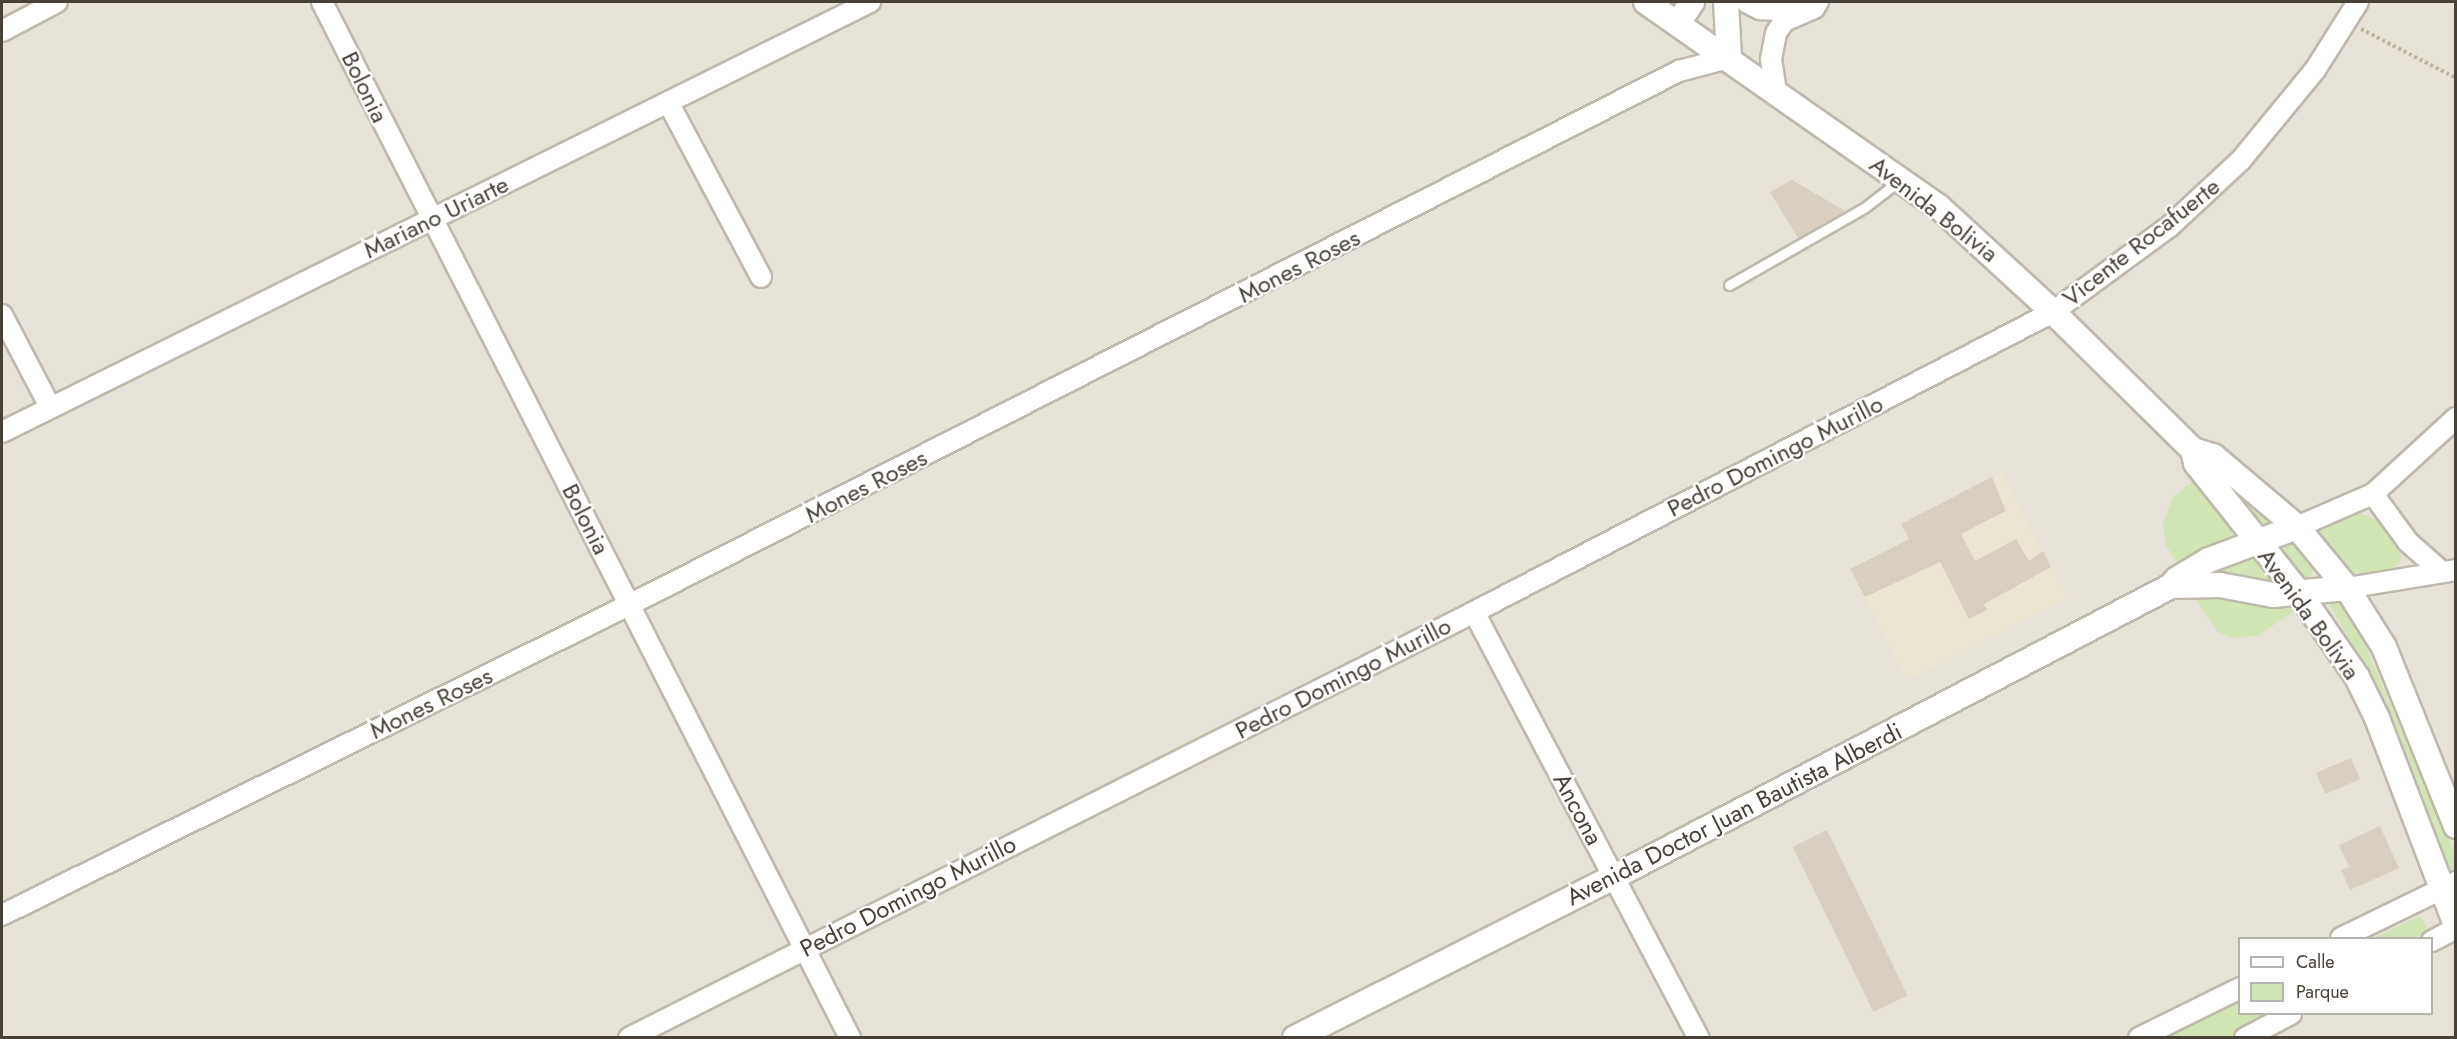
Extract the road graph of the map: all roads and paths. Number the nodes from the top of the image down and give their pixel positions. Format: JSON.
{"nodes":[{"id":1,"x":57,"y":2,"type":"edge"},
{"id":2,"x":322,"y":2,"type":"edge"},
{"id":3,"x":870,"y":2,"type":"edge"},
{"id":4,"x":1646,"y":2,"type":"edge"},
{"id":5,"x":1692,"y":2,"type":"edge"},
{"id":6,"x":1725,"y":2,"type":"edge"},
{"id":7,"x":1746,"y":2,"type":"edge"},
{"id":8,"x":1801,"y":2,"type":"edge"},
{"id":9,"x":1818,"y":2,"type":"edge"},
{"id":10,"x":2358,"y":2,"type":"edge"},
{"id":11,"x":2348,"y":19,"type":"junction"},
{"id":12,"x":1678,"y":23,"type":"junction"},
{"id":13,"x":2,"y":31,"type":"edge"},
{"id":14,"x":1729,"y":58,"type":"junction"},
{"id":15,"x":2456,"y":78,"type":"edge"},
{"id":16,"x":1776,"y":91,"type":"junction"},
{"id":17,"x":668,"y":102,"type":"junction"},
{"id":18,"x":1901,"y":180,"type":"junction"},
{"id":19,"x":430,"y":219,"type":"junction"},
{"id":20,"x":761,"y":276,"type":"dead end"},
{"id":21,"x":1729,"y":285,"type":"dead end"},
{"id":22,"x":2053,"y":312,"type":"junction"},
{"id":23,"x":2,"y":315,"type":"edge"},
{"id":24,"x":50,"y":407,"type":"junction"},
{"id":25,"x":2456,"y":418,"type":"edge"},
{"id":26,"x":2,"y":432,"type":"edge"},
{"id":27,"x":2193,"y":450,"type":"junction"},
{"id":28,"x":2373,"y":494,"type":"junction"},
{"id":29,"x":2298,"y":527,"type":"junction"},
{"id":30,"x":2258,"y":544,"type":"junction"},
{"id":31,"x":2449,"y":571,"type":"edge"},
{"id":32,"x":2171,"y":586,"type":"junction"},
{"id":33,"x":2348,"y":588,"type":"junction"},
{"id":34,"x":2300,"y":594,"type":"junction"},
{"id":35,"x":631,"y":604,"type":"junction"},
{"id":36,"x":1474,"y":612,"type":"junction"},
{"id":37,"x":2456,"y":826,"type":"edge"},
{"id":38,"x":1614,"y":877,"type":"junction"},
{"id":39,"x":2448,"y":886,"type":"edge"},
{"id":40,"x":2,"y":915,"type":"edge"},
{"id":41,"x":2456,"y":927,"type":"edge"},
{"id":42,"x":2345,"y":937,"type":"edge"},
{"id":43,"x":2433,"y":940,"type":"edge"},
{"id":44,"x":804,"y":948,"type":"junction"},
{"id":45,"x":2238,"y":989,"type":"edge"},
{"id":46,"x":2289,"y":1015,"type":"edge"},
{"id":47,"x":629,"y":1038,"type":"edge"},
{"id":48,"x":850,"y":1038,"type":"edge"},
{"id":49,"x":1295,"y":1038,"type":"edge"},
{"id":50,"x":1699,"y":1038,"type":"edge"},
{"id":51,"x":2139,"y":1038,"type":"edge"},
{"id":52,"x":2245,"y":1038,"type":"edge"}],
"edges":[{"from":1,"to":13,"type":"street"},
{"from":2,"to":19,"type":"street","name":"Bolonia"},
{"from":3,"to":17,"type":"street","name":"Mariano Uriarte"},
{"from":4,"to":12,"type":"street","name":"Avenida Bolivia"},
{"from":5,"to":12,"type":"street"},
{"from":6,"to":14,"type":"street"},
{"from":7,"to":8,"type":"street"},
{"from":9,"to":16,"type":"street"},
{"from":10,"to":11,"type":"street","name":"Vicente Rocafuerte"},
{"from":11,"to":15,"type":"path"},
{"from":11,"to":22,"type":"street","name":"Vicente Rocafuerte"},
{"from":12,"to":14,"type":"street","name":"Avenida Bolivia"},
{"from":14,"to":16,"type":"street","name":"Avenida Bolivia"},
{"from":14,"to":35,"type":"street","name":"Mones Roses"},
{"from":16,"to":18,"type":"street","name":"Avenida Bolivia"},
{"from":17,"to":19,"type":"street","name":"Mariano Uriarte"},
{"from":17,"to":20,"type":"street"},
{"from":18,"to":21,"type":"lane"},
{"from":18,"to":22,"type":"street","name":"Avenida Bolivia"},
{"from":19,"to":24,"type":"street","name":"Mariano Uriarte"},
{"from":19,"to":35,"type":"street","name":"Bolonia"},
{"from":22,"to":27,"type":"street","name":"Avenida Bolivia"},
{"from":22,"to":36,"type":"street","name":"Pedro Domingo Murillo"},
{"from":23,"to":24,"type":"street"},
{"from":24,"to":26,"type":"street","name":"Mariano Uriarte"},
{"from":25,"to":28,"type":"street"},
{"from":27,"to":29,"type":"street","name":"Avenida Bolivia"},
{"from":27,"to":30,"type":"street","name":"Avenida Bolivia"},
{"from":28,"to":29,"type":"street"},
{"from":28,"to":31,"type":"street"},
{"from":29,"to":30,"type":"street","name":"Avenida Doctor Juan Bautista Alberdi"},
{"from":29,"to":33,"type":"street","name":"Avenida Bolivia"},
{"from":30,"to":32,"type":"street","name":"Avenida Doctor Juan Bautista Alberdi"},
{"from":30,"to":34,"type":"street","name":"Avenida Bolivia"},
{"from":31,"to":33,"type":"street"},
{"from":32,"to":34,"type":"street","name":"Avenida Doctor Juan Bautista Alberdi"},
{"from":32,"to":38,"type":"street","name":"Avenida Doctor Juan Bautista Alberdi"},
{"from":33,"to":34,"type":"street","name":"Avenida Doctor Juan Bautista Alberdi"},
{"from":33,"to":37,"type":"street","name":"Avenida Bolivia"},
{"from":34,"to":39,"type":"street","name":"Avenida Bolivia"},
{"from":35,"to":40,"type":"street","name":"Mones Roses"},
{"from":35,"to":44,"type":"street","name":"Bolonia"},
{"from":36,"to":38,"type":"street","name":"Ancona"},
{"from":36,"to":44,"type":"street","name":"Pedro Domingo Murillo"},
{"from":38,"to":49,"type":"street","name":"Avenida Doctor Juan Bautista Alberdi"},
{"from":38,"to":50,"type":"street","name":"Ancona"},
{"from":39,"to":41,"type":"street","name":"Avenida Bolivia"},
{"from":39,"to":42,"type":"street"},
{"from":41,"to":43,"type":"street"},
{"from":44,"to":47,"type":"street","name":"Pedro Domingo Murillo"},
{"from":44,"to":48,"type":"street","name":"Bolonia"},
{"from":45,"to":51,"type":"street"},
{"from":46,"to":52,"type":"street"}]}
